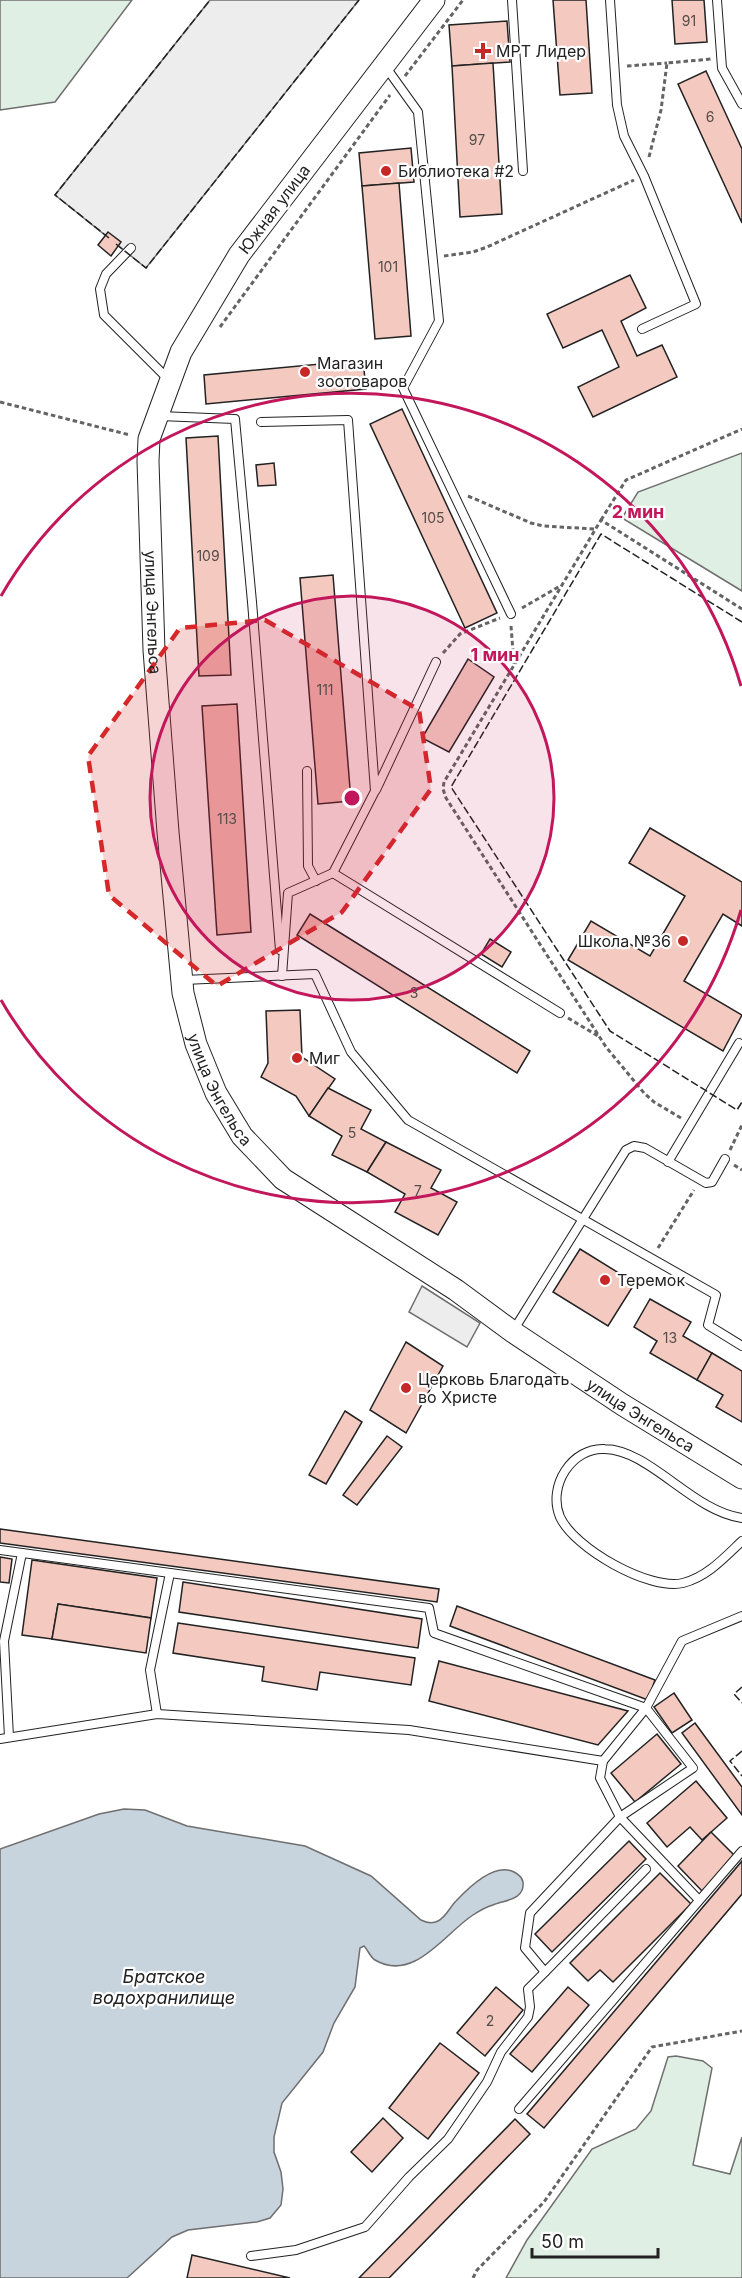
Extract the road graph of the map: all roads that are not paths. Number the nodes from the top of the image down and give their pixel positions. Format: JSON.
{"nodes":[{"id":1,"x":434,"y":0,"type":"edge"},
{"id":2,"x":512,"y":0,"type":"edge"},
{"id":3,"x":610,"y":0,"type":"edge"},
{"id":4,"x":717,"y":0,"type":"edge"},
{"id":5,"x":384,"y":64,"type":"junction"},
{"id":6,"x":742,"y":104,"type":"edge"},
{"id":7,"x":523,"y":171,"type":"dead end"},
{"id":8,"x":131,"y":248,"type":"dead end"},
{"id":9,"x":642,"y":329,"type":"dead end"},
{"id":10,"x":171,"y":382,"type":"junction"},
{"id":11,"x":158,"y":416,"type":"junction"},
{"id":12,"x":261,"y":422,"type":"dead end"},
{"id":13,"x":149,"y":440,"type":"joint"},
{"id":14,"x":510,"y":614,"type":"road end"},
{"id":15,"x":436,"y":662,"type":"road end"},
{"id":16,"x":307,"y":771,"type":"dead end"},
{"id":17,"x":375,"y":791,"type":"junction"},
{"id":18,"x":333,"y":873,"type":"junction"},
{"id":19,"x":316,"y":881,"type":"junction"},
{"id":20,"x":282,"y":976,"type":"junction"},
{"id":21,"x":182,"y":980,"type":"junction"},
{"id":22,"x":560,"y":1013,"type":"road end"},
{"id":23,"x":739,"y":1043,"type":"dead end"},
{"id":24,"x":725,"y":1159,"type":"road end"},
{"id":25,"x":668,"y":1162,"type":"junction"},
{"id":26,"x":583,"y":1219,"type":"junction"},
{"id":27,"x":513,"y":1332,"type":"junction"},
{"id":28,"x":742,"y":1346,"type":"edge"},
{"id":29,"x":742,"y":1478,"type":"edge"},
{"id":30,"x":742,"y":1518,"type":"edge"},
{"id":31,"x":742,"y":1542,"type":"edge"},
{"id":32,"x":0,"y":1550,"type":"edge"},
{"id":33,"x":22,"y":1553,"type":"junction"},
{"id":34,"x":170,"y":1573,"type":"junction"},
{"id":35,"x":742,"y":1616,"type":"edge"},
{"id":36,"x":646,"y":1708,"type":"junction"},
{"id":37,"x":157,"y":1714,"type":"junction"},
{"id":38,"x":9,"y":1737,"type":"junction"},
{"id":39,"x":0,"y":1739,"type":"edge"},
{"id":40,"x":603,"y":1761,"type":"junction"},
{"id":41,"x":620,"y":1817,"type":"junction"},
{"id":42,"x":742,"y":1851,"type":"edge"},
{"id":43,"x":646,"y":1869,"type":"dead end"},
{"id":44,"x":699,"y":1900,"type":"junction"},
{"id":45,"x":544,"y":1972,"type":"junction"},
{"id":46,"x":519,"y":2109,"type":"dead end"},
{"id":47,"x":251,"y":2256,"type":"dead end"}],
"edges":[{"from":1,"to":5,"type":"street","name":"Южная улица"},
{"from":2,"to":7,"type":"lane"},
{"from":3,"to":9,"type":"lane"},
{"from":4,"to":6,"type":"lane"},
{"from":5,"to":10,"type":"street","name":"Южная улица"},
{"from":5,"to":14,"type":"lane"},
{"from":8,"to":10,"type":"lane"},
{"from":10,"to":11,"type":"street","name":"Южная улица"},
{"from":11,"to":13,"type":"street","name":"Южная улица"},
{"from":11,"to":20,"type":"lane"},
{"from":12,"to":17,"type":"lane"},
{"from":13,"to":21,"type":"street","name":"улица Энгельса"},
{"from":15,"to":17,"type":"lane"},
{"from":16,"to":19,"type":"lane"},
{"from":17,"to":18,"type":"lane"},
{"from":18,"to":19,"type":"lane"},
{"from":18,"to":22,"type":"lane"},
{"from":19,"to":20,"type":"lane"},
{"from":20,"to":21,"type":"lane"},
{"from":20,"to":26,"type":"lane"},
{"from":21,"to":27,"type":"street","name":"улица Энгельса"},
{"from":23,"to":25,"type":"lane"},
{"from":24,"to":25,"type":"lane"},
{"from":25,"to":26,"type":"lane"},
{"from":26,"to":27,"type":"lane"},
{"from":26,"to":28,"type":"lane"},
{"from":27,"to":29,"type":"street","name":"улица Энгельса"},
{"from":30,"to":31,"type":"lane"},
{"from":32,"to":33,"type":"lane"},
{"from":33,"to":34,"type":"lane"},
{"from":33,"to":38,"type":"lane"},
{"from":34,"to":36,"type":"lane"},
{"from":34,"to":37,"type":"lane"},
{"from":35,"to":36,"type":"lane"},
{"from":36,"to":40,"type":"lane"},
{"from":36,"to":41,"type":"lane"},
{"from":37,"to":38,"type":"lane"},
{"from":37,"to":40,"type":"lane"},
{"from":38,"to":39,"type":"lane"},
{"from":40,"to":41,"type":"lane"},
{"from":41,"to":44,"type":"lane"},
{"from":41,"to":45,"type":"lane"},
{"from":42,"to":44,"type":"lane"},
{"from":43,"to":45,"type":"lane"},
{"from":44,"to":46,"type":"lane"},
{"from":45,"to":47,"type":"lane"}]}
